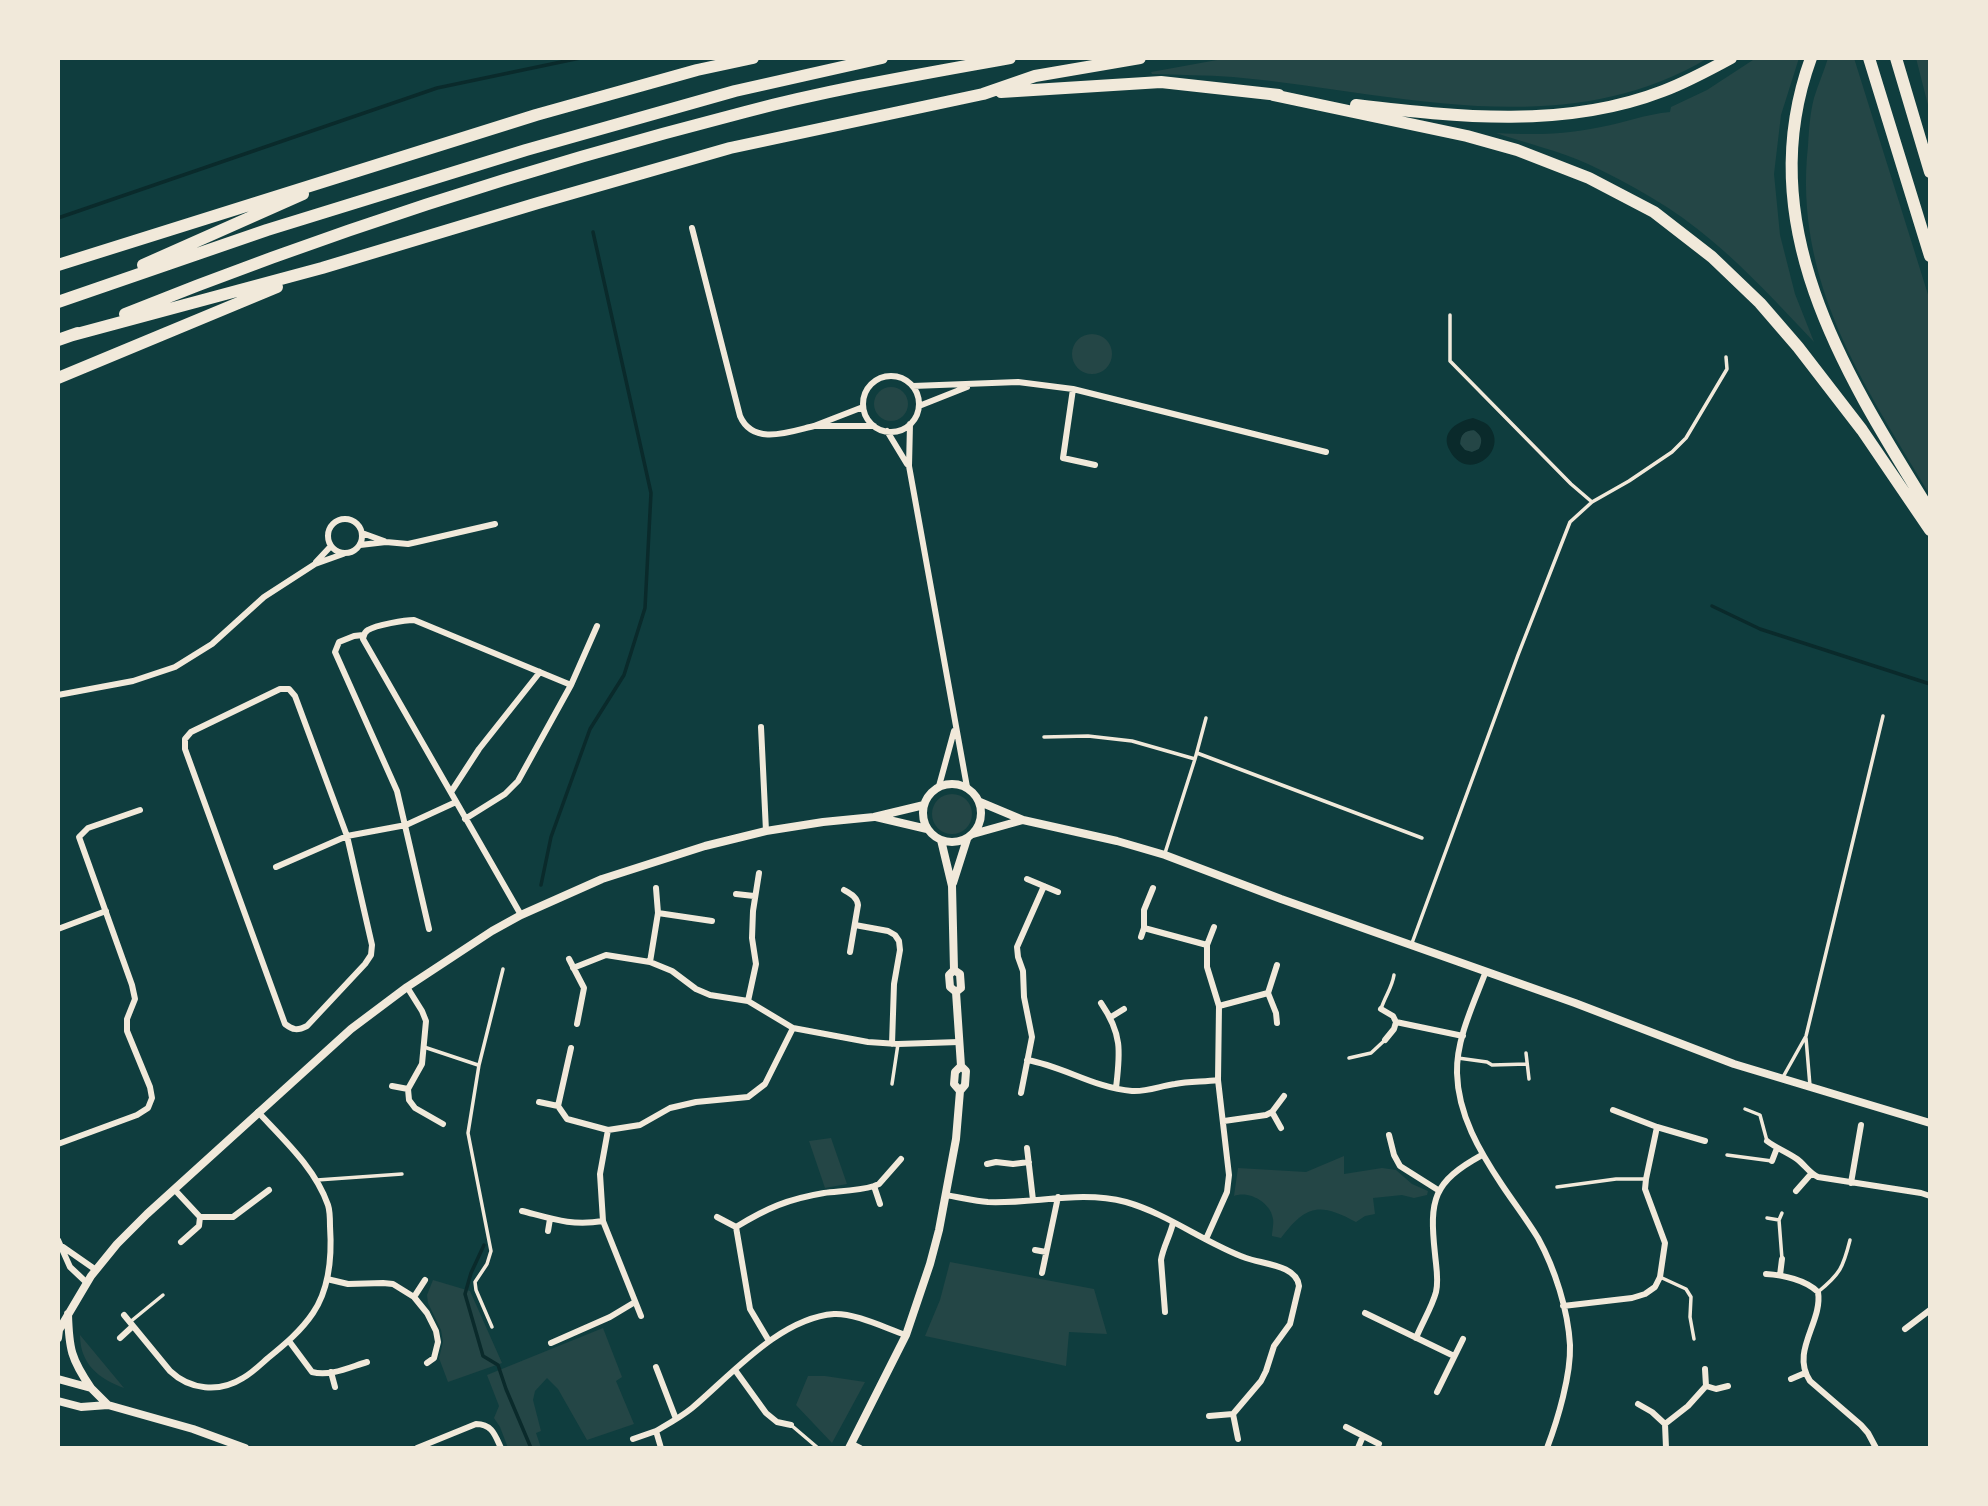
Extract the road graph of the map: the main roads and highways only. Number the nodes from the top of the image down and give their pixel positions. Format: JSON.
{"nodes":[{"id":1,"x":753,"y":58,"type":"edge"},
{"id":2,"x":882,"y":58,"type":"edge"},
{"id":3,"x":1010,"y":58,"type":"edge"},
{"id":4,"x":1140,"y":58,"type":"edge"},
{"id":5,"x":1731,"y":58,"type":"edge"},
{"id":6,"x":1811,"y":58,"type":"edge"},
{"id":7,"x":1869,"y":58,"type":"edge"},
{"id":8,"x":1896,"y":58,"type":"edge"},
{"id":9,"x":983,"y":93,"type":"junction"},
{"id":10,"x":1273,"y":94,"type":"junction"},
{"id":11,"x":360,"y":169,"type":"junction"},
{"id":12,"x":1930,"y":172,"type":"edge"},
{"id":13,"x":1930,"y":256,"type":"edge"},
{"id":14,"x":58,"y":265,"type":"edge"},
{"id":15,"x":322,"y":268,"type":"junction"},
{"id":16,"x":59,"y":302,"type":"edge"},
{"id":17,"x":73,"y":335,"type":"junction"},
{"id":18,"x":58,"y":340,"type":"edge"},
{"id":19,"x":58,"y":379,"type":"edge"},
{"id":20,"x":1930,"y":511,"type":"edge"},
{"id":21,"x":1930,"y":530,"type":"edge"}],
"edges":[{"from":1,"to":11,"type":"highway"},
{"from":2,"to":16,"type":"highway"},
{"from":3,"to":17,"type":"highway"},
{"from":4,"to":9,"type":"highway"},
{"from":5,"to":10,"type":"highway"},
{"from":6,"to":20,"type":"highway"},
{"from":7,"to":13,"type":"highway"},
{"from":8,"to":12,"type":"highway"},
{"from":9,"to":10,"type":"highway"},
{"from":9,"to":15,"type":"highway"},
{"from":10,"to":21,"type":"highway"},
{"from":11,"to":14,"type":"highway"},
{"from":11,"to":16,"type":"highway"},
{"from":15,"to":17,"type":"highway"},
{"from":15,"to":19,"type":"highway"},
{"from":17,"to":18,"type":"highway"}]}
